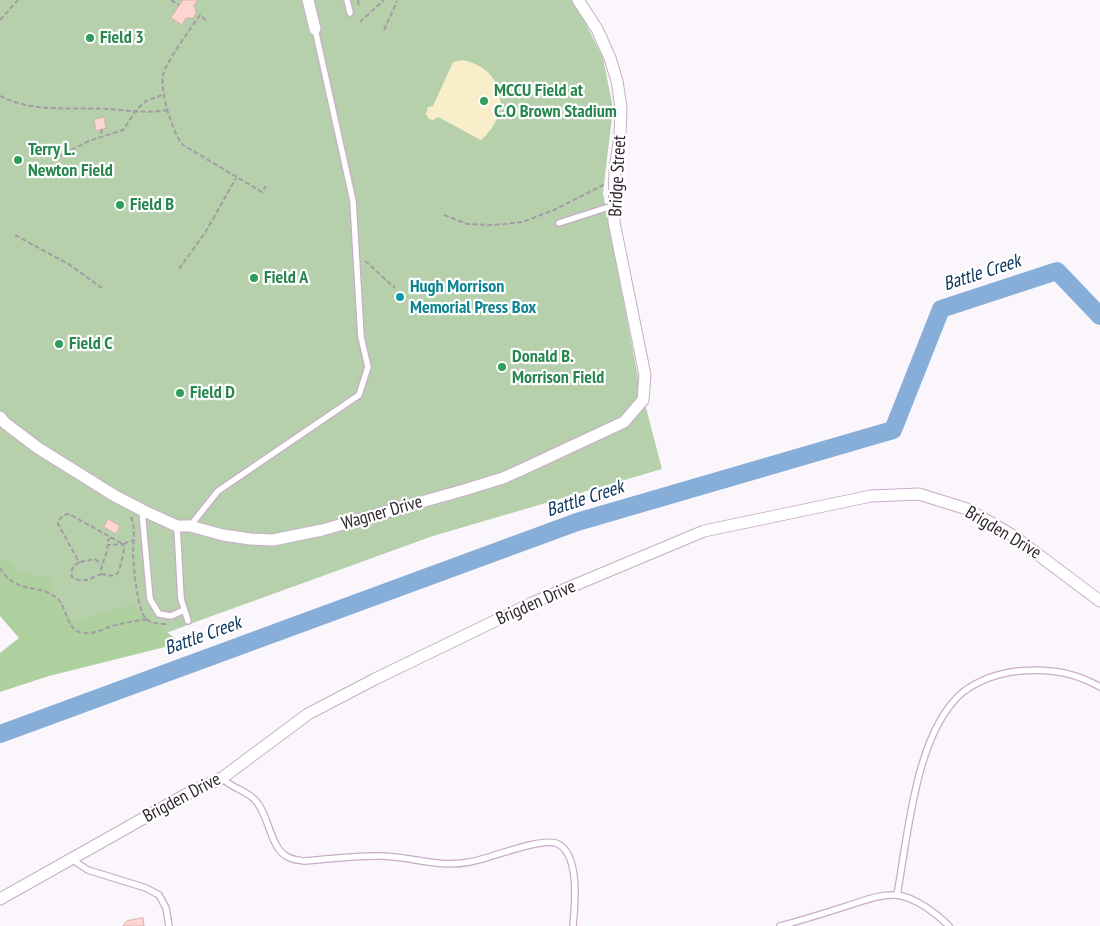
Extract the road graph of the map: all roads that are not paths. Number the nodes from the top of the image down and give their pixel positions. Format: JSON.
{"nodes":[{"id":1,"x":308,"y":0,"type":"edge"},
{"id":2,"x":347,"y":0,"type":"edge"},
{"id":3,"x":578,"y":0,"type":"edge"},
{"id":4,"x":350,"y":14,"type":"dead end"},
{"id":5,"x":315,"y":29,"type":"joint"},
{"id":6,"x":615,"y":205,"type":"junction"},
{"id":7,"x":559,"y":223,"type":"dead end"},
{"id":8,"x":624,"y":272,"type":"joint"},
{"id":9,"x":0,"y":417,"type":"edge"},
{"id":10,"x":142,"y":510,"type":"junction"},
{"id":11,"x":177,"y":526,"type":"junction"},
{"id":12,"x":190,"y":526,"type":"junction"},
{"id":13,"x":1100,"y":601,"type":"edge"},
{"id":14,"x":184,"y":610,"type":"junction"},
{"id":15,"x":188,"y":621,"type":"dead end"},
{"id":16,"x":1100,"y":687,"type":"edge"},
{"id":17,"x":222,"y":778,"type":"junction"},
{"id":18,"x":71,"y":859,"type":"junction"},
{"id":19,"x":897,"y":895,"type":"junction"},
{"id":20,"x":0,"y":899,"type":"edge"},
{"id":21,"x":169,"y":926,"type":"edge"},
{"id":22,"x":574,"y":926,"type":"edge"},
{"id":23,"x":780,"y":926,"type":"edge"},
{"id":24,"x":949,"y":926,"type":"edge"}],
"edges":[{"from":1,"to":5,"type":"street"},
{"from":2,"to":4,"type":"lane"},
{"from":3,"to":6,"type":"street","name":"Bridge Street"},
{"from":5,"to":12,"type":"lane"},
{"from":6,"to":7,"type":"lane"},
{"from":6,"to":8,"type":"street","name":"Bridge Street"},
{"from":8,"to":12,"type":"street","name":"Wagner Drive"},
{"from":9,"to":10,"type":"street","name":"Wagner Drive"},
{"from":10,"to":11,"type":"street","name":"Wagner Drive"},
{"from":10,"to":14,"type":"lane"},
{"from":11,"to":12,"type":"street","name":"Wagner Drive"},
{"from":11,"to":14,"type":"lane"},
{"from":13,"to":17,"type":"street","name":"Brigden Drive"},
{"from":14,"to":15,"type":"lane"},
{"from":16,"to":19,"type":"lane"},
{"from":17,"to":18,"type":"street","name":"Brigden Drive"},
{"from":17,"to":22,"type":"lane"},
{"from":18,"to":20,"type":"street","name":"Brigden Drive"},
{"from":18,"to":21,"type":"lane"},
{"from":19,"to":23,"type":"lane"},
{"from":19,"to":24,"type":"lane"}]}
